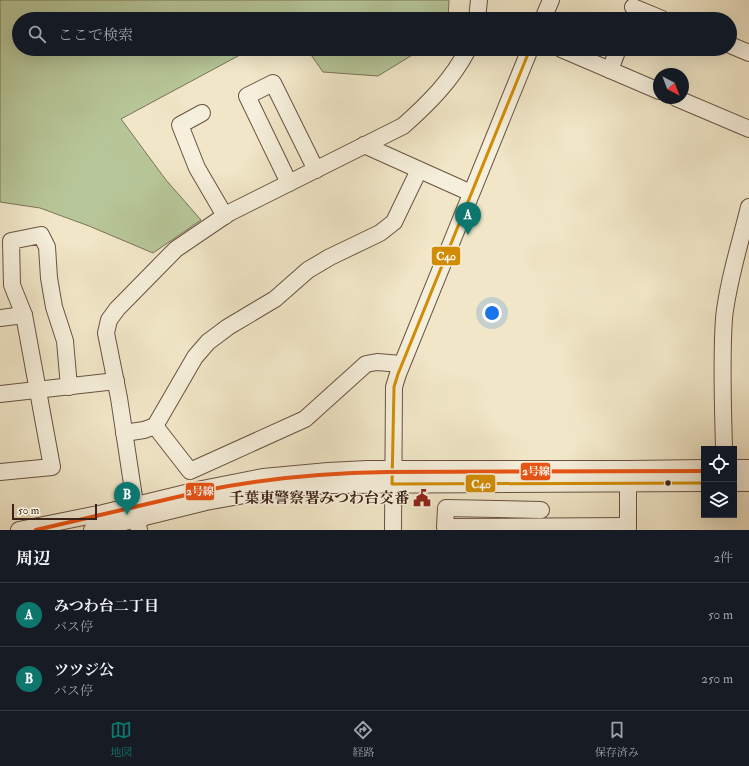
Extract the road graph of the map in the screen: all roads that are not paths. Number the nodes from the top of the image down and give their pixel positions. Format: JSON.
{"nodes":[{"id":1,"x":479,"y":0,"type":"edge"},
{"id":2,"x":551,"y":0,"type":"edge"},
{"id":3,"x":478,"y":12,"type":"edge"},
{"id":4,"x":546,"y":12,"type":"edge"},
{"id":5,"x":737,"y":48,"type":"edge"},
{"id":6,"x":749,"y":53,"type":"edge"},
{"id":7,"x":464,"y":56,"type":"edge"},
{"id":8,"x":527,"y":56,"type":"edge"},
{"id":9,"x":577,"y":56,"type":"edge"},
{"id":10,"x":615,"y":56,"type":"edge"},
{"id":11,"x":610,"y":70,"type":"junction"},
{"id":12,"x":653,"y":88,"type":"edge"},
{"id":13,"x":689,"y":104,"type":"edge"},
{"id":14,"x":202,"y":113,"type":"dead end"},
{"id":15,"x":749,"y":129,"type":"edge"},
{"id":16,"x":364,"y":145,"type":"junction"},
{"id":17,"x":316,"y":170,"type":"junction"},
{"id":18,"x":419,"y":170,"type":"junction"},
{"id":19,"x":289,"y":183,"type":"junction"},
{"id":20,"x":471,"y":194,"type":"junction"},
{"id":21,"x":749,"y":208,"type":"edge"},
{"id":22,"x":225,"y":216,"type":"junction"},
{"id":23,"x":24,"y":315,"type":"junction"},
{"id":24,"x":0,"y":318,"type":"edge"},
{"id":25,"x":401,"y":364,"type":"junction"},
{"id":26,"x":116,"y":381,"type":"junction"},
{"id":27,"x":68,"y":387,"type":"junction"},
{"id":28,"x":38,"y":390,"type":"junction"},
{"id":29,"x":0,"y":394,"type":"edge"},
{"id":30,"x":155,"y":426,"type":"junction"},
{"id":31,"x":124,"y":433,"type":"junction"},
{"id":32,"x":724,"y":446,"type":"edge"},
{"id":33,"x":701,"y":468,"type":"edge"},
{"id":34,"x":737,"y":468,"type":"edge"},
{"id":35,"x":749,"y":468,"type":"edge"},
{"id":36,"x":0,"y":472,"type":"edge"},
{"id":37,"x":392,"y":476,"type":"junction"},
{"id":38,"x":701,"y":483,"type":"edge"},
{"id":39,"x":737,"y":483,"type":"edge"},
{"id":40,"x":749,"y":483,"type":"edge"},
{"id":41,"x":628,"y":484,"type":"junction"},
{"id":42,"x":541,"y":510,"type":"dead end"},
{"id":43,"x":137,"y":518,"type":"edge"},
{"id":44,"x":627,"y":528,"type":"edge"},
{"id":45,"x":19,"y":530,"type":"edge"},
{"id":46,"x":92,"y":530,"type":"edge"},
{"id":47,"x":393,"y":530,"type":"edge"}],
"edges":[{"from":1,"to":3,"type":"street"},
{"from":2,"to":4,"type":"street"},
{"from":5,"to":6,"type":"street"},
{"from":7,"to":16,"type":"street"},
{"from":8,"to":20,"type":"street"},
{"from":9,"to":11,"type":"street"},
{"from":10,"to":11,"type":"street"},
{"from":11,"to":12,"type":"street"},
{"from":13,"to":15,"type":"street"},
{"from":14,"to":22,"type":"street"},
{"from":16,"to":17,"type":"street"},
{"from":16,"to":18,"type":"street"},
{"from":17,"to":19,"type":"street"},
{"from":17,"to":19,"type":"street"},
{"from":18,"to":20,"type":"street"},
{"from":18,"to":30,"type":"street"},
{"from":19,"to":22,"type":"street"},
{"from":20,"to":25,"type":"street"},
{"from":21,"to":32,"type":"street"},
{"from":22,"to":26,"type":"street"},
{"from":23,"to":24,"type":"street"},
{"from":23,"to":27,"type":"street"},
{"from":23,"to":28,"type":"street"},
{"from":25,"to":30,"type":"street"},
{"from":25,"to":37,"type":"street"},
{"from":26,"to":27,"type":"street"},
{"from":26,"to":31,"type":"street"},
{"from":27,"to":28,"type":"street"},
{"from":28,"to":29,"type":"street"},
{"from":28,"to":36,"type":"street"},
{"from":30,"to":31,"type":"street"},
{"from":31,"to":43,"type":"street"},
{"from":33,"to":37,"type":"street"},
{"from":34,"to":35,"type":"street"},
{"from":37,"to":41,"type":"street"},
{"from":37,"to":43,"type":"street"},
{"from":37,"to":47,"type":"street"},
{"from":38,"to":41,"type":"street"},
{"from":39,"to":40,"type":"street"},
{"from":41,"to":44,"type":"street"},
{"from":42,"to":44,"type":"street"},
{"from":43,"to":45,"type":"street"},
{"from":43,"to":46,"type":"street"}]}
